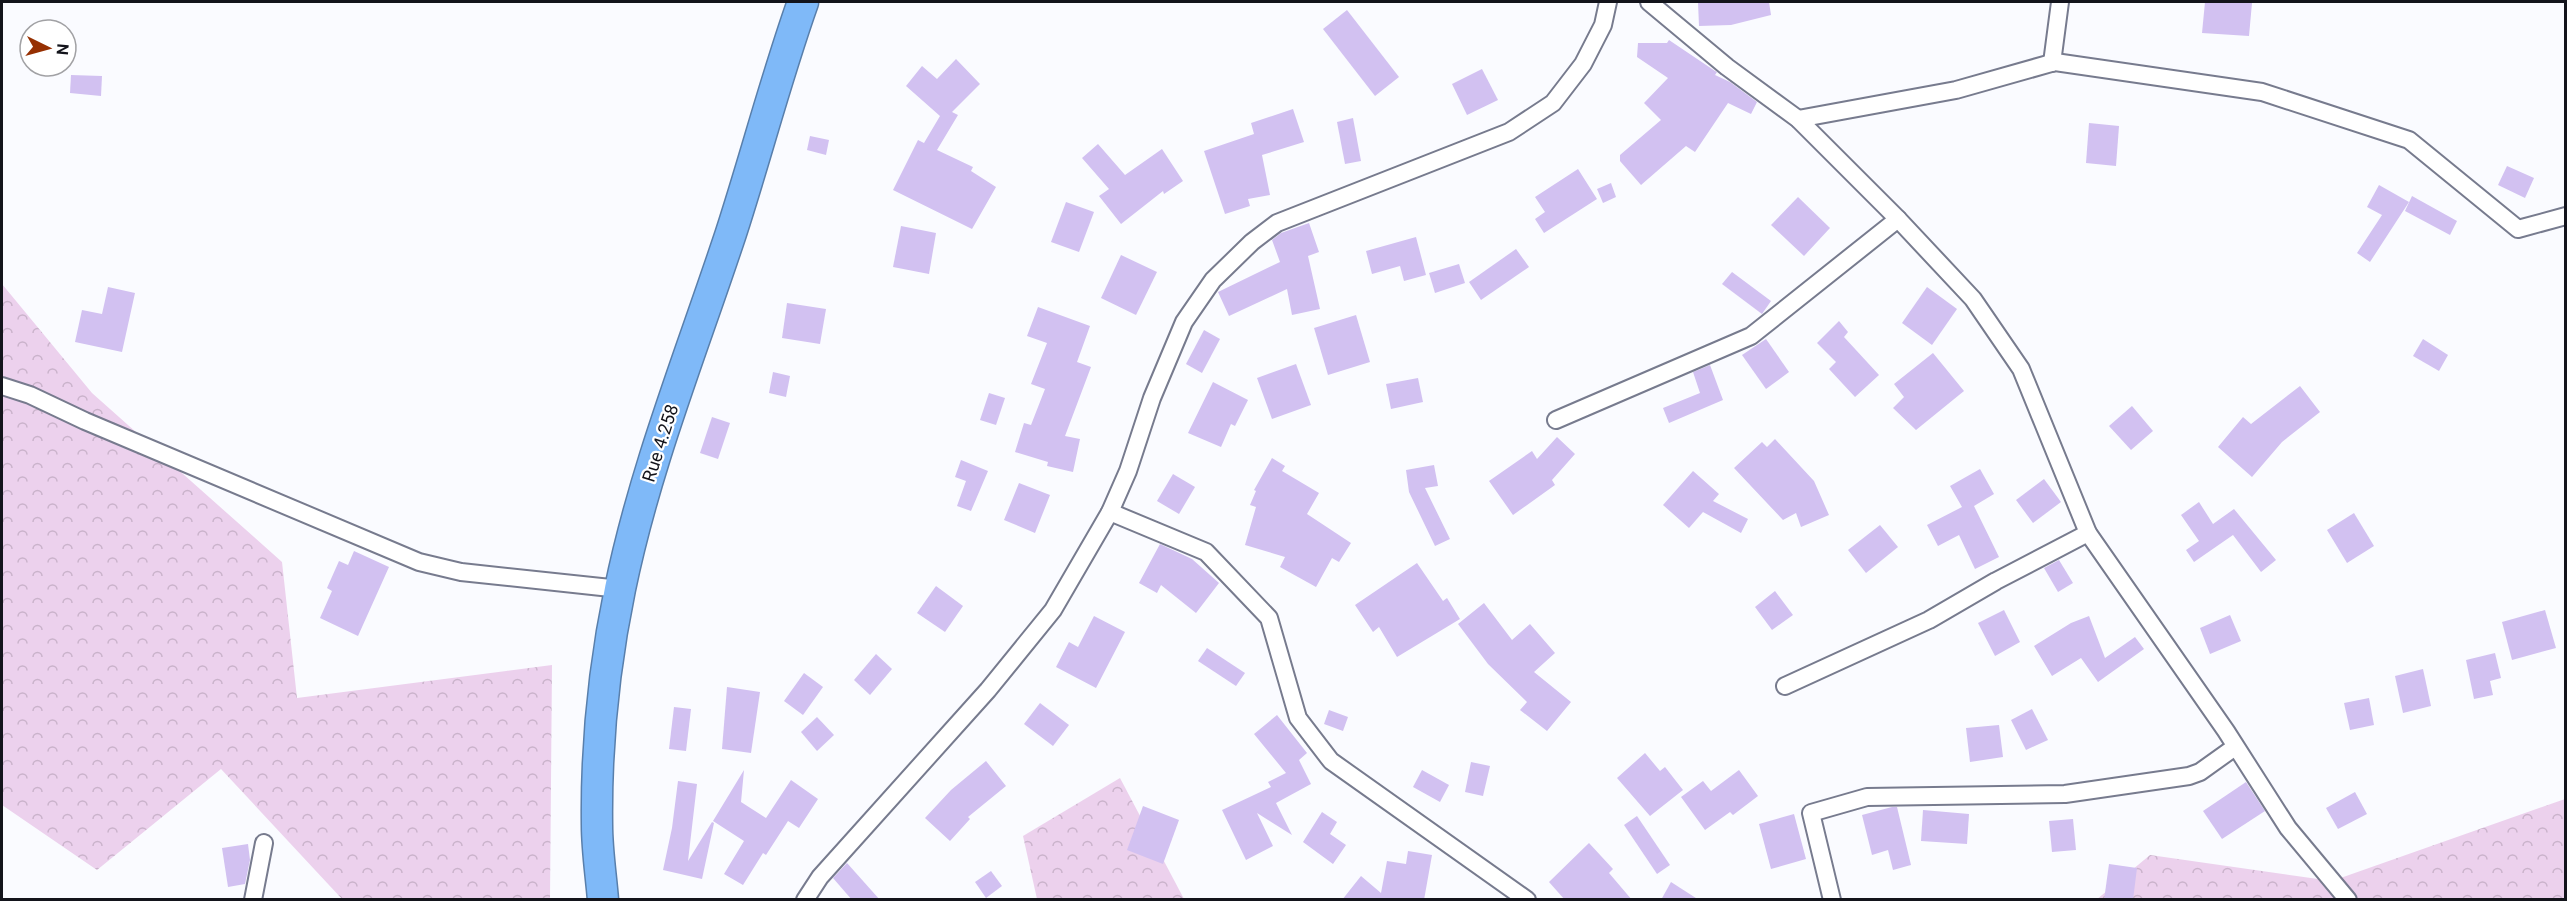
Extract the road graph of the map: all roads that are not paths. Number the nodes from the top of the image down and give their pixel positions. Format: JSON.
{"nodes":[{"id":1,"x":803,"y":2,"type":"edge"},
{"id":2,"x":1608,"y":2,"type":"edge"},
{"id":3,"x":1649,"y":2,"type":"edge"},
{"id":4,"x":2060,"y":2,"type":"edge"},
{"id":5,"x":2052,"y":63,"type":"junction"},
{"id":6,"x":1798,"y":119,"type":"junction"},
{"id":7,"x":2565,"y":216,"type":"edge"},
{"id":8,"x":1898,"y":219,"type":"junction"},
{"id":9,"x":2,"y":386,"type":"edge"},
{"id":10,"x":1556,"y":420,"type":"dead end"},
{"id":11,"x":1110,"y":512,"type":"junction"},
{"id":12,"x":2088,"y":533,"type":"junction"},
{"id":13,"x":620,"y":589,"type":"junction"},
{"id":14,"x":1785,"y":686,"type":"dead end"},
{"id":15,"x":2235,"y":747,"type":"junction"},
{"id":16,"x":264,"y":843,"type":"dead end"},
{"id":17,"x":253,"y":900,"type":"edge"},
{"id":18,"x":603,"y":900,"type":"edge"},
{"id":19,"x":805,"y":900,"type":"edge"},
{"id":20,"x":1527,"y":900,"type":"edge"},
{"id":21,"x":1832,"y":900,"type":"edge"},
{"id":22,"x":2348,"y":900,"type":"edge"}],
"edges":[{"from":1,"to":13,"type":"highway","name":"Rue 4.258"},
{"from":2,"to":11,"type":"street"},
{"from":3,"to":6,"type":"street"},
{"from":4,"to":5,"type":"street"},
{"from":5,"to":6,"type":"street"},
{"from":5,"to":7,"type":"street"},
{"from":6,"to":8,"type":"street"},
{"from":8,"to":10,"type":"street"},
{"from":8,"to":12,"type":"street"},
{"from":9,"to":13,"type":"street"},
{"from":11,"to":19,"type":"street"},
{"from":11,"to":20,"type":"street"},
{"from":12,"to":14,"type":"street"},
{"from":12,"to":15,"type":"street"},
{"from":13,"to":18,"type":"highway","name":"Rue 4.258"},
{"from":15,"to":21,"type":"street"},
{"from":15,"to":22,"type":"street"},
{"from":16,"to":17,"type":"street"}]}
